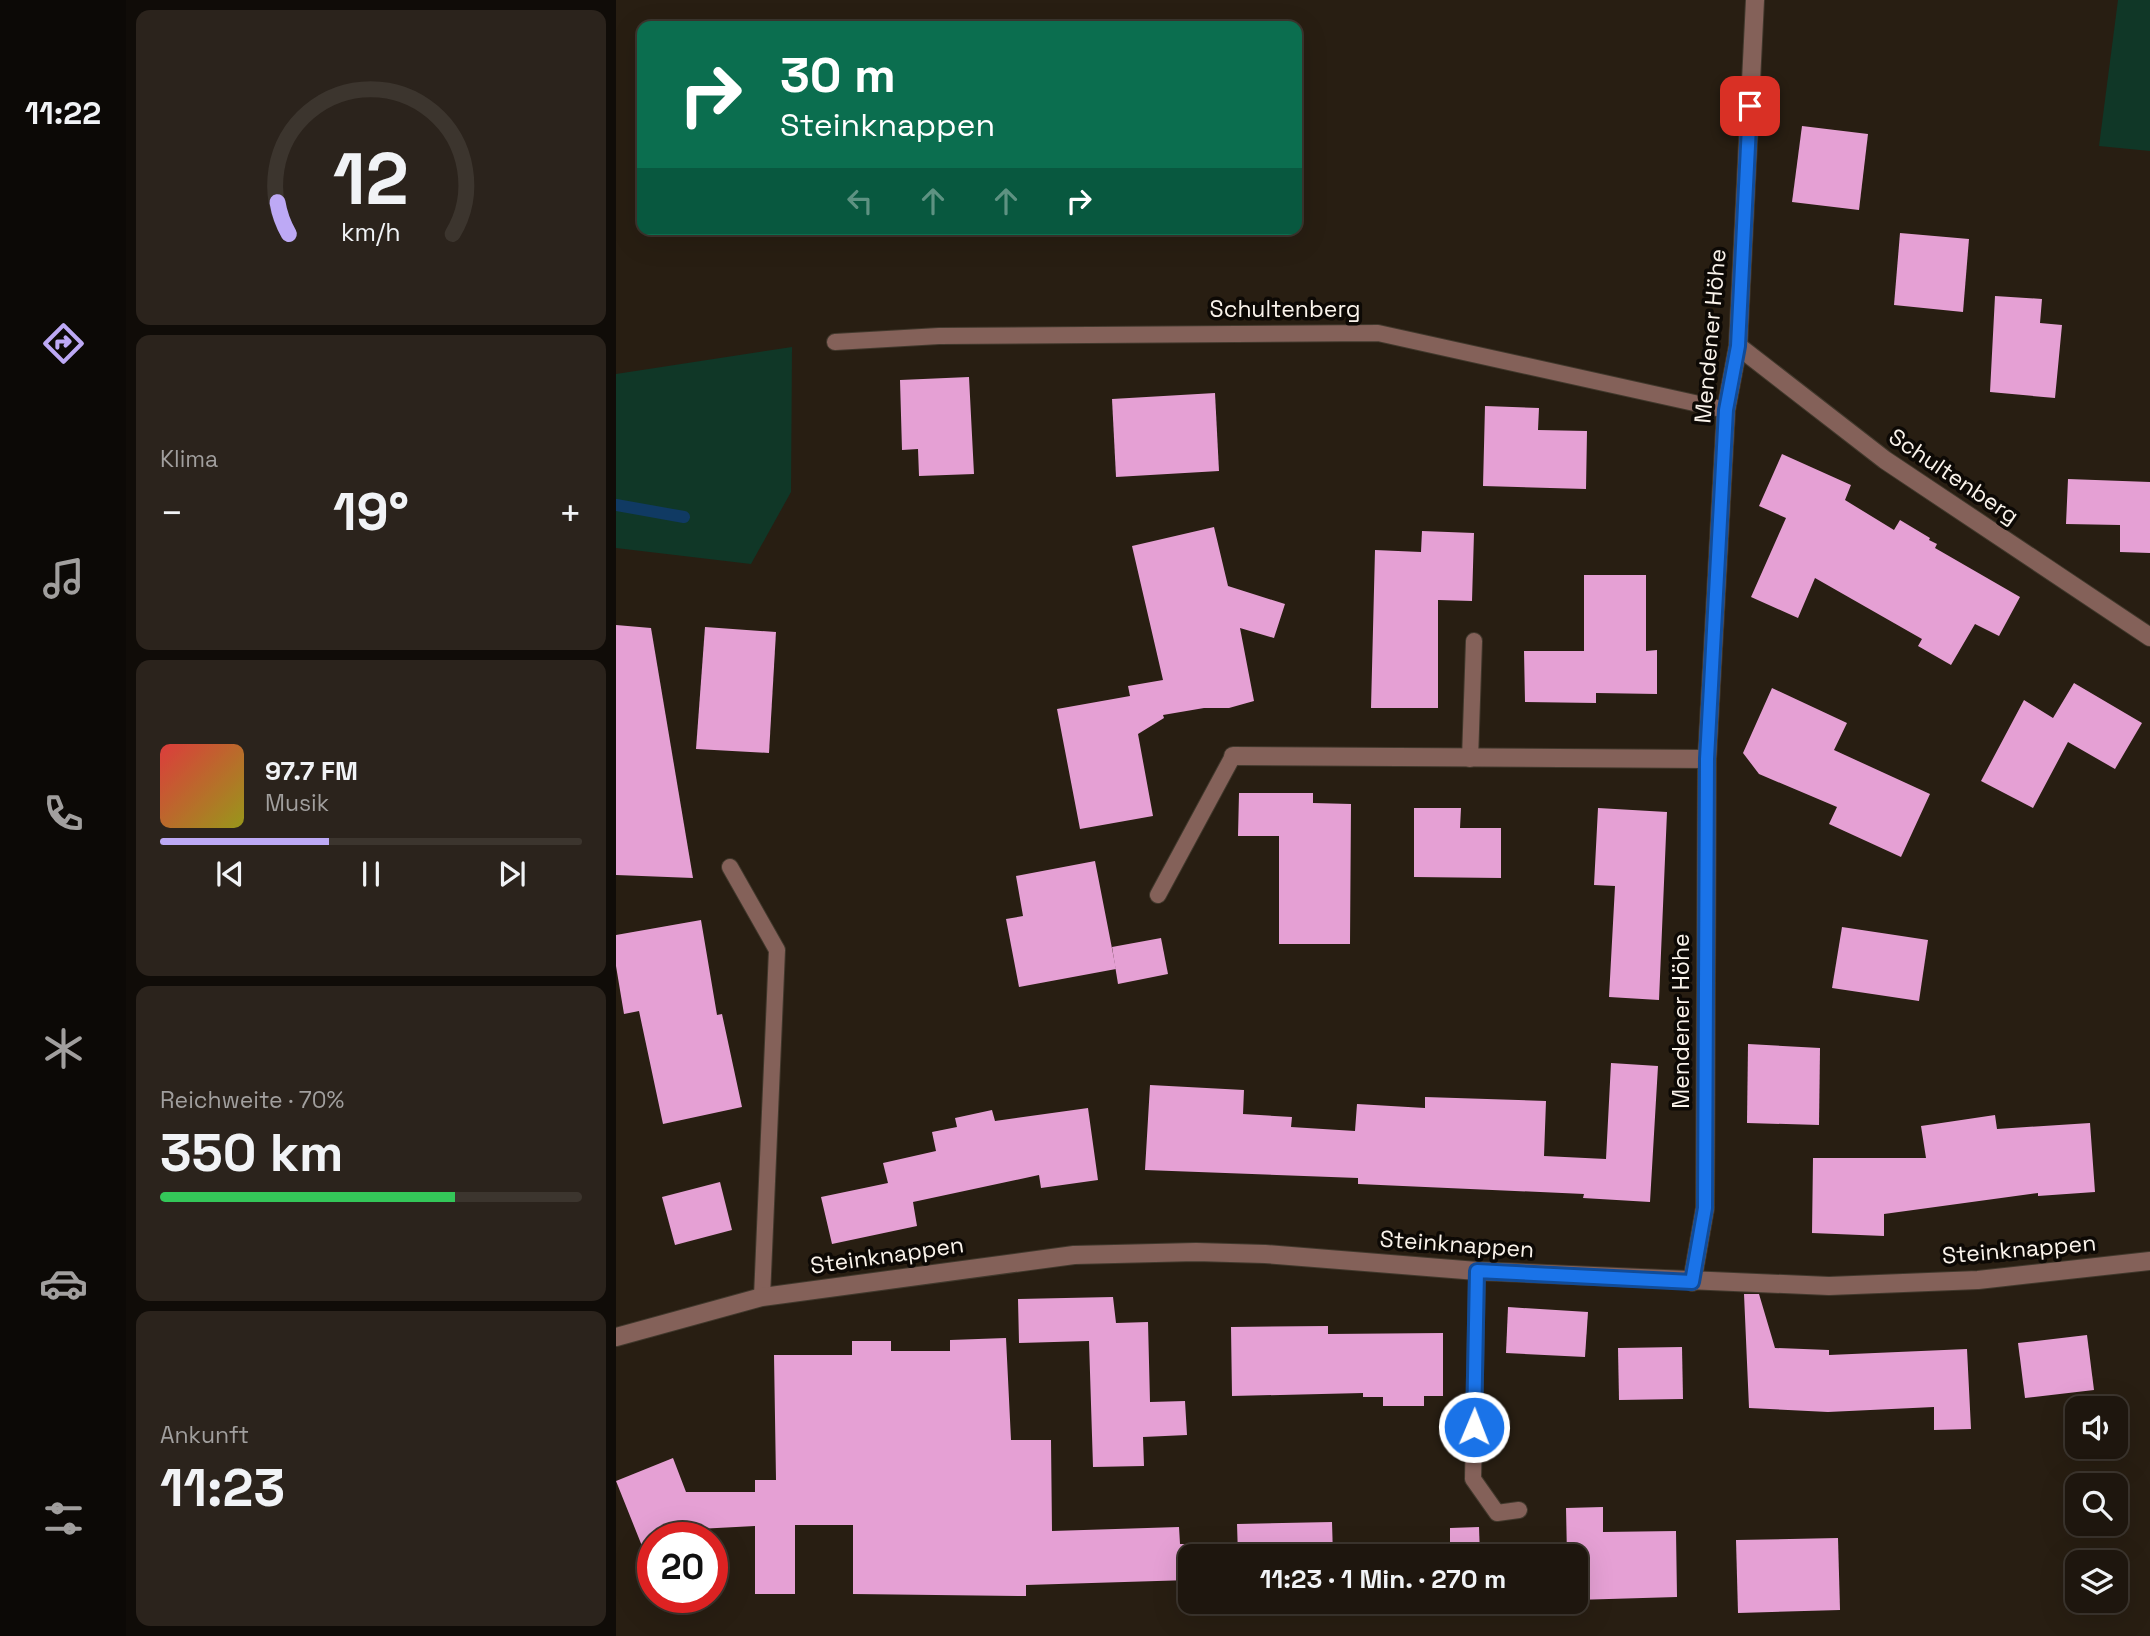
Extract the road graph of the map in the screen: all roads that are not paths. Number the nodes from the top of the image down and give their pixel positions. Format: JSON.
{"nodes":[{"id":1,"x":1755,"y":0,"type":"edge"},
{"id":2,"x":835,"y":342,"type":"dead end"},
{"id":3,"x":1738,"y":346,"type":"junction"},
{"id":4,"x":1726,"y":410,"type":"junction"},
{"id":5,"x":2150,"y":637,"type":"edge"},
{"id":6,"x":1474,"y":641,"type":"dead end"},
{"id":7,"x":1233,"y":756,"type":"joint"},
{"id":8,"x":1469,"y":759,"type":"junction"},
{"id":9,"x":1707,"y":759,"type":"junction"},
{"id":10,"x":730,"y":867,"type":"dead end"},
{"id":11,"x":1158,"y":895,"type":"dead end"},
{"id":12,"x":2150,"y":1261,"type":"edge"},
{"id":13,"x":1477,"y":1271,"type":"junction"},
{"id":14,"x":1692,"y":1282,"type":"junction"},
{"id":15,"x":762,"y":1297,"type":"junction"},
{"id":16,"x":616,"y":1337,"type":"edge"},
{"id":17,"x":1519,"y":1510,"type":"dead end"}],
"edges":[{"from":1,"to":3,"type":"street","name":"Mendener Höhe"},
{"from":2,"to":4,"type":"lane","name":"Schultenberg"},
{"from":3,"to":4,"type":"street","name":"Mendener Höhe"},
{"from":3,"to":5,"type":"street","name":"Schultenberg"},
{"from":4,"to":9,"type":"street","name":"Mendener Höhe"},
{"from":6,"to":8,"type":"lane"},
{"from":7,"to":8,"type":"street"},
{"from":7,"to":11,"type":"lane"},
{"from":8,"to":9,"type":"street"},
{"from":9,"to":14,"type":"street","name":"Mendener Höhe"},
{"from":10,"to":15,"type":"lane"},
{"from":12,"to":14,"type":"street","name":"Steinknappen"},
{"from":13,"to":14,"type":"street","name":"Steinknappen"},
{"from":13,"to":15,"type":"street","name":"Steinknappen"},
{"from":13,"to":17,"type":"lane"},
{"from":15,"to":16,"type":"street","name":"Steinknappen"}]}
